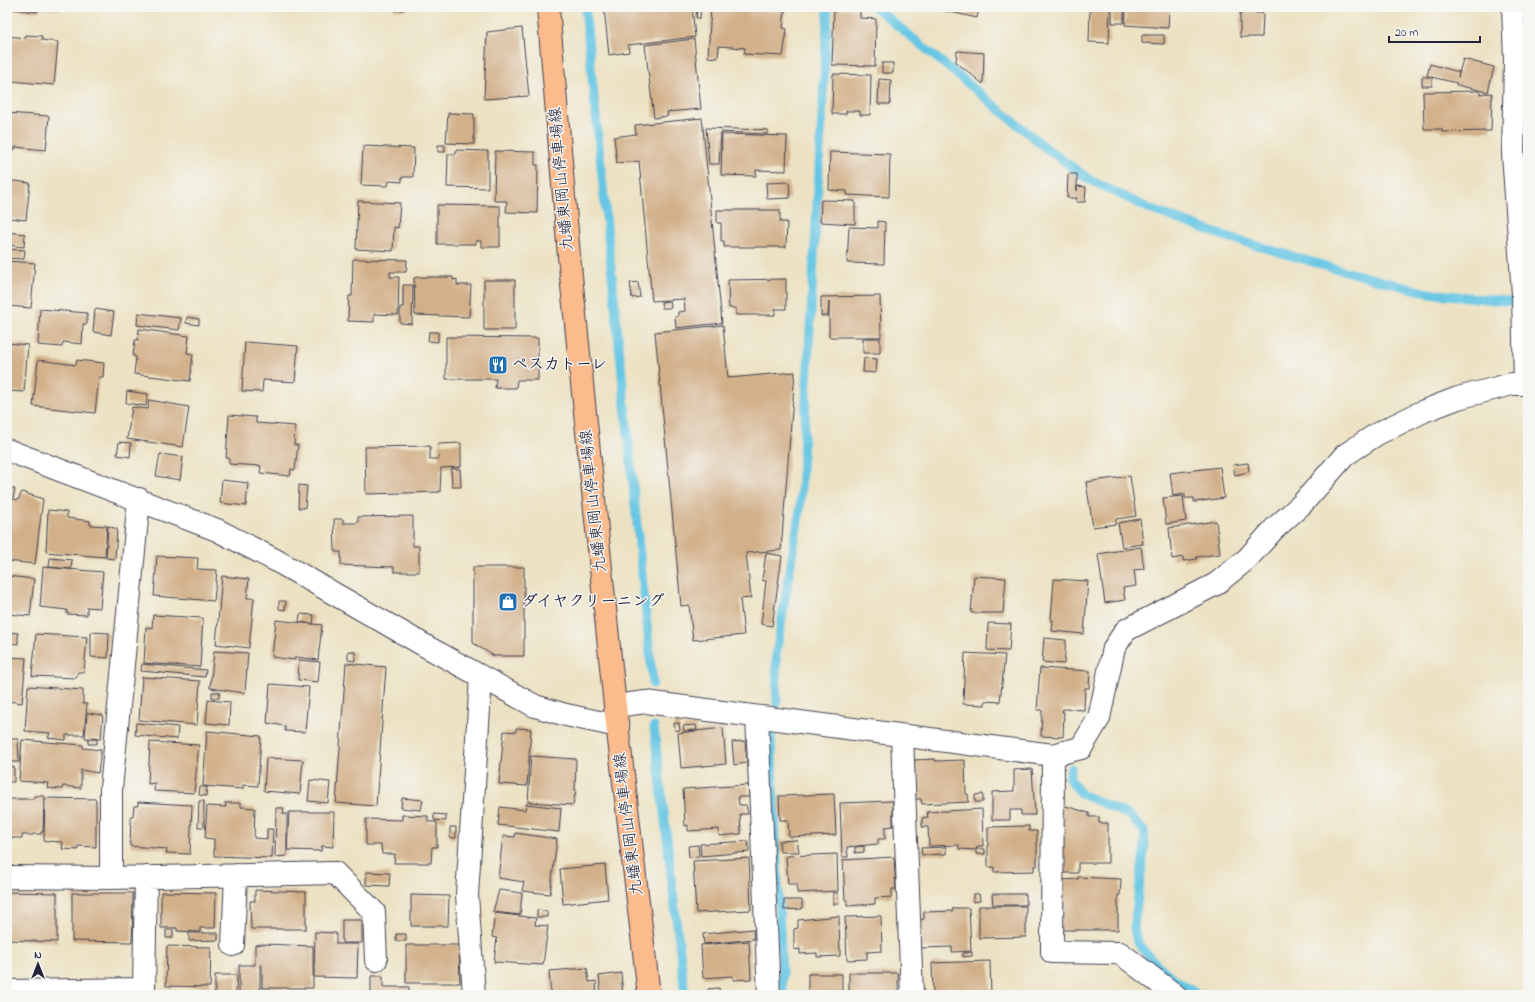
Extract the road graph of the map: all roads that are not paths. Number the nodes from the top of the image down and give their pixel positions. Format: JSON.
{"nodes":[{"id":1,"x":548,"y":7,"type":"edge"},
{"id":2,"x":1513,"y":7,"type":"edge"},
{"id":3,"x":1527,"y":384,"type":"edge"},
{"id":4,"x":7,"y":450,"type":"edge"},
{"id":5,"x":139,"y":499,"type":"junction"},
{"id":6,"x":481,"y":676,"type":"junction"},
{"id":7,"x":616,"y":716,"type":"junction"},
{"id":8,"x":757,"y":717,"type":"junction"},
{"id":9,"x":902,"y":736,"type":"junction"},
{"id":10,"x":1053,"y":755,"type":"junction"},
{"id":11,"x":236,"y":876,"type":"junction"},
{"id":12,"x":7,"y":877,"type":"edge"},
{"id":13,"x":146,"y":877,"type":"junction"},
{"id":14,"x":111,"y":878,"type":"junction"},
{"id":15,"x":233,"y":945,"type":"dead end"},
{"id":16,"x":376,"y":960,"type":"dead end"},
{"id":17,"x":7,"y":991,"type":"edge"},
{"id":18,"x":474,"y":995,"type":"edge"},
{"id":19,"x":649,"y":995,"type":"edge"},
{"id":20,"x":769,"y":995,"type":"edge"},
{"id":21,"x":912,"y":995,"type":"edge"},
{"id":22,"x":1175,"y":995,"type":"edge"}],
"edges":[{"from":1,"to":7,"type":"main road","name":"九蟠東岡山停車場線"},
{"from":2,"to":3,"type":"street"},
{"from":3,"to":10,"type":"street"},
{"from":4,"to":5,"type":"street"},
{"from":5,"to":6,"type":"street"},
{"from":5,"to":14,"type":"street"},
{"from":6,"to":7,"type":"street"},
{"from":6,"to":18,"type":"street"},
{"from":7,"to":8,"type":"street"},
{"from":7,"to":19,"type":"main road","name":"九蟠東岡山停車場線"},
{"from":8,"to":9,"type":"street"},
{"from":8,"to":20,"type":"street"},
{"from":9,"to":10,"type":"street"},
{"from":9,"to":21,"type":"street"},
{"from":10,"to":22,"type":"street"},
{"from":11,"to":13,"type":"street"},
{"from":11,"to":15,"type":"street"},
{"from":11,"to":16,"type":"street"},
{"from":12,"to":14,"type":"street"},
{"from":13,"to":14,"type":"street"},
{"from":13,"to":17,"type":"street"}]}
